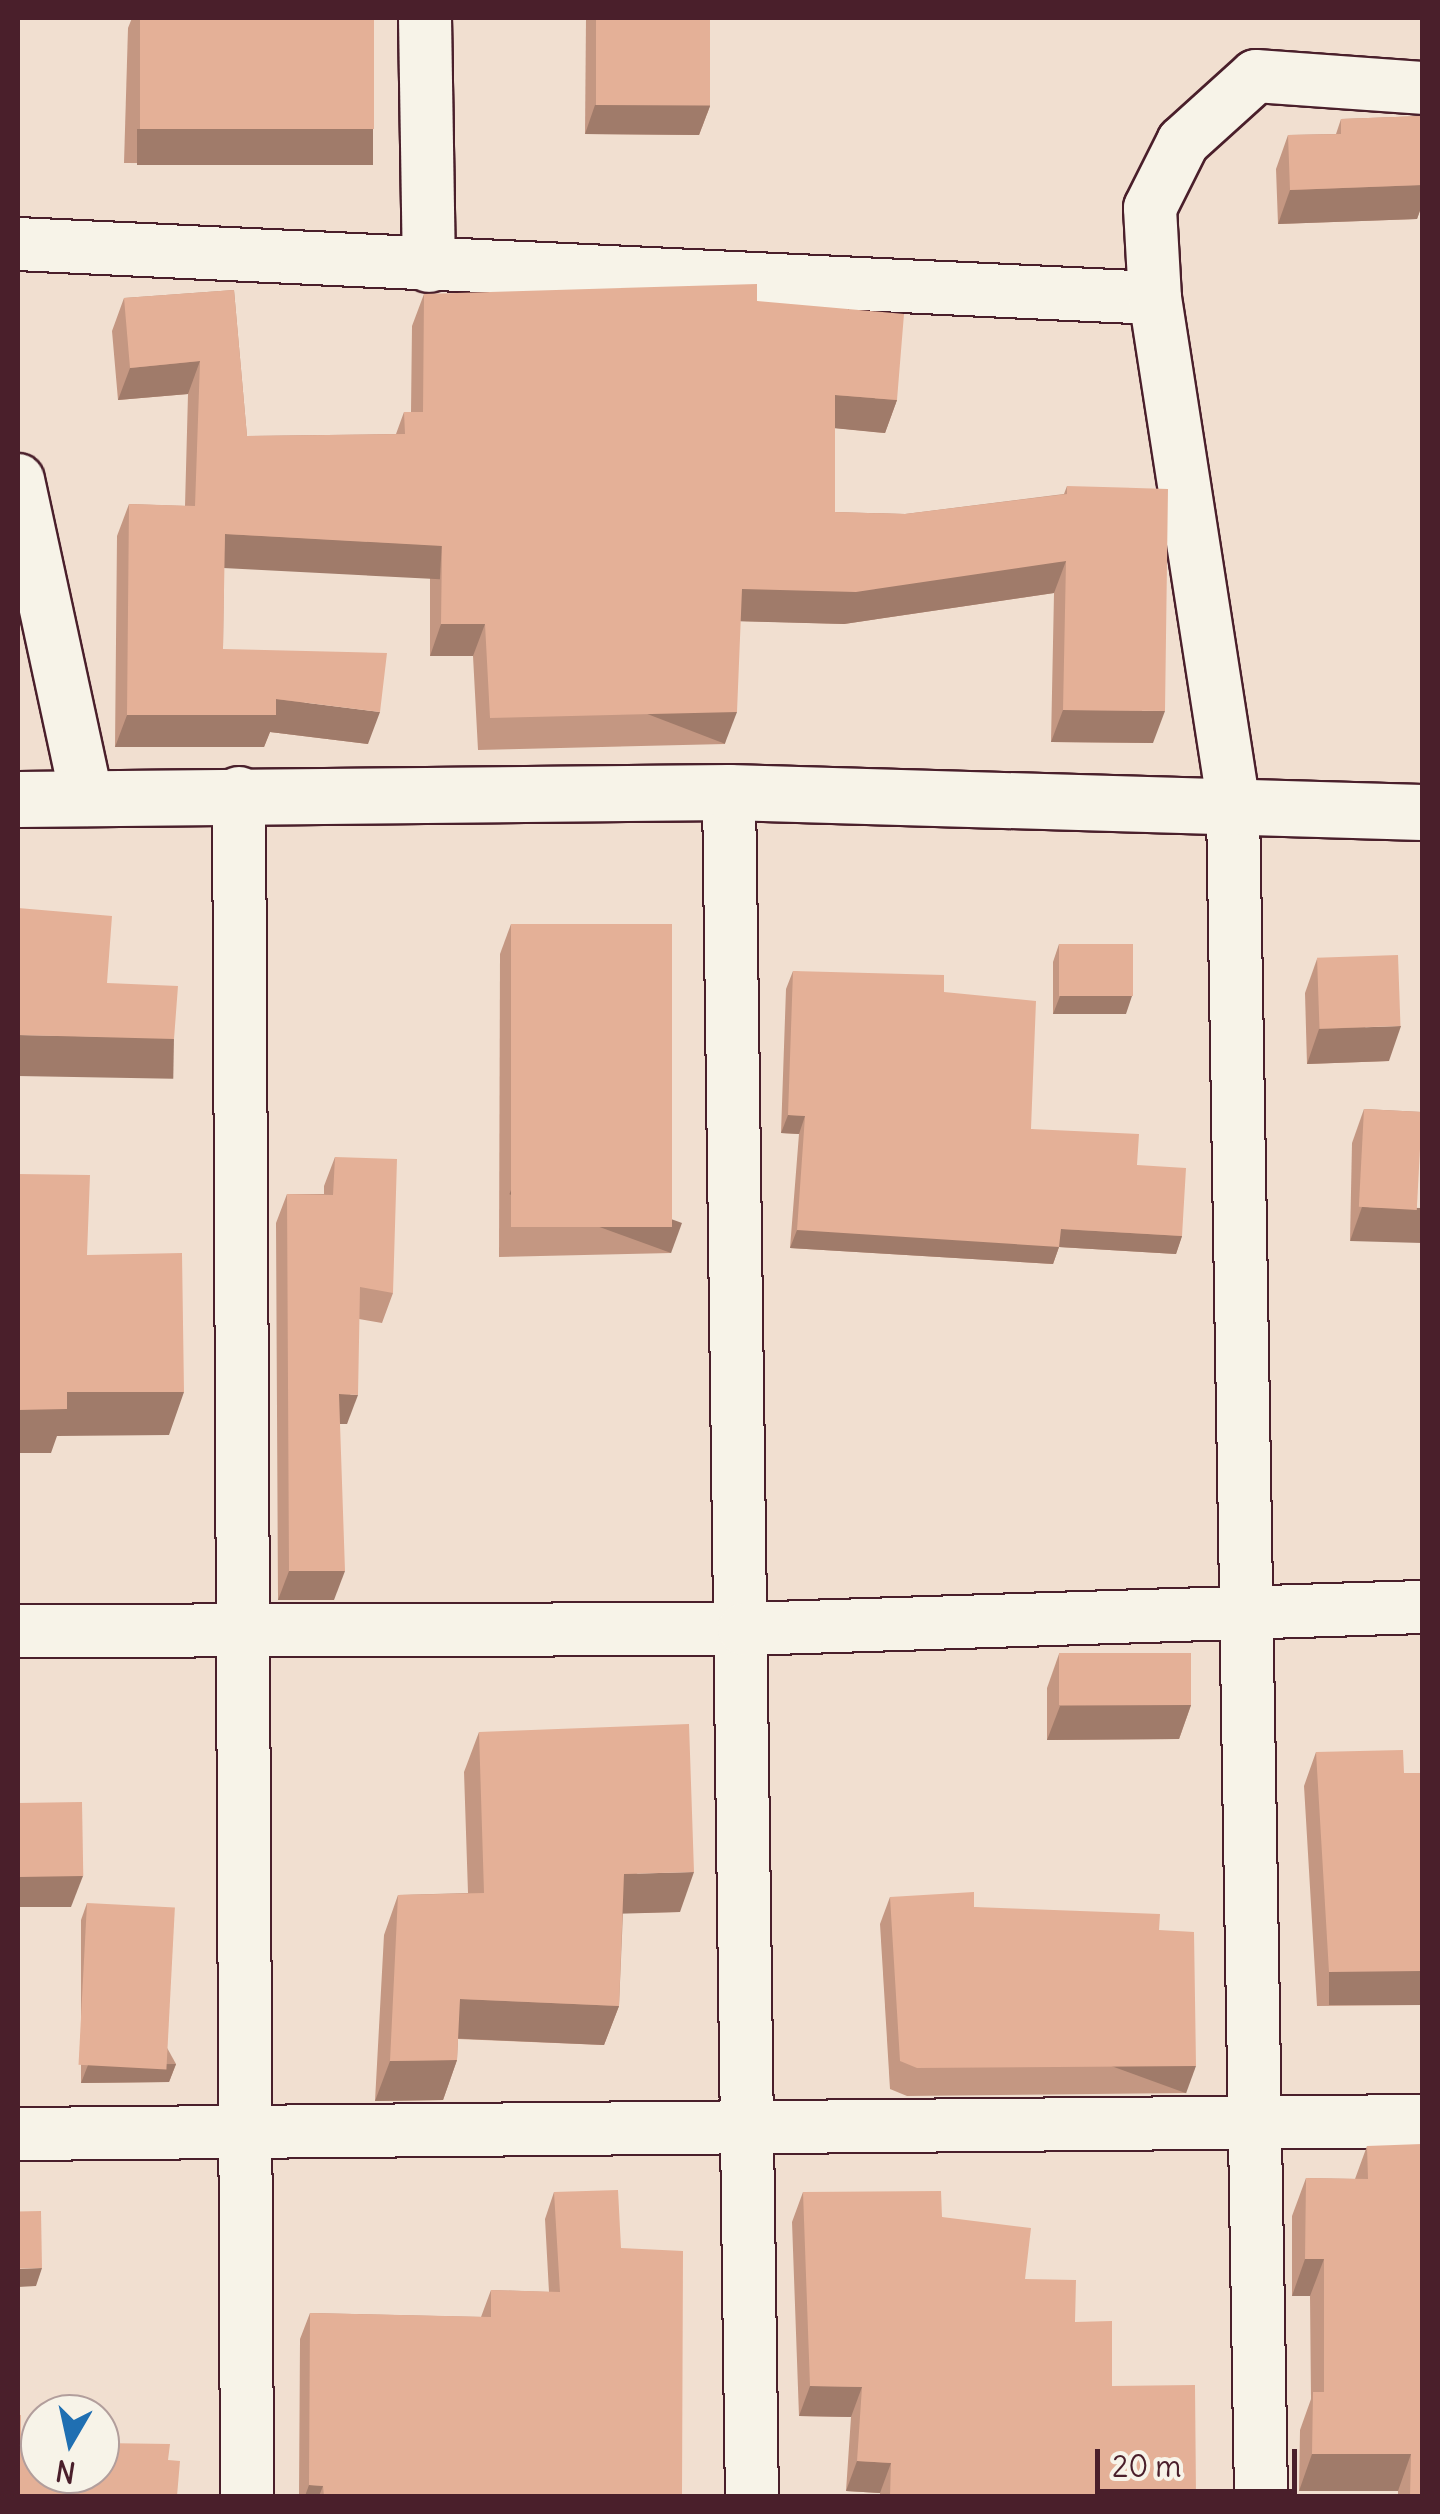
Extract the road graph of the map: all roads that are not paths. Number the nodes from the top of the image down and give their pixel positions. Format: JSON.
{"nodes":[{"id":1,"x":425,"y":18,"type":"edge"},
{"id":2,"x":1422,"y":88,"type":"edge"},
{"id":3,"x":18,"y":244,"type":"edge"},
{"id":4,"x":429,"y":266,"type":"junction"},
{"id":5,"x":1155,"y":298,"type":"junction"},
{"id":6,"x":18,"y":480,"type":"edge"},
{"id":7,"x":730,"y":792,"type":"junction"},
{"id":8,"x":239,"y":793,"type":"junction"},
{"id":9,"x":18,"y":799,"type":"edge"},
{"id":10,"x":87,"y":800,"type":"junction"},
{"id":11,"x":1233,"y":800,"type":"junction"},
{"id":12,"x":1422,"y":812,"type":"edge"},
{"id":13,"x":1422,"y":1607,"type":"edge"},
{"id":14,"x":1252,"y":1608,"type":"junction"},
{"id":15,"x":18,"y":1630,"type":"edge"},
{"id":16,"x":744,"y":1630,"type":"junction"},
{"id":17,"x":244,"y":1636,"type":"junction"},
{"id":18,"x":1257,"y":2122,"type":"junction"},
{"id":19,"x":1422,"y":2122,"type":"edge"},
{"id":20,"x":747,"y":2127,"type":"junction"},
{"id":21,"x":246,"y":2132,"type":"junction"},
{"id":22,"x":18,"y":2134,"type":"edge"},
{"id":23,"x":247,"y":2496,"type":"edge"},
{"id":24,"x":752,"y":2496,"type":"edge"},
{"id":25,"x":1261,"y":2496,"type":"edge"}],
"edges":[{"from":1,"to":4,"type":"street"},
{"from":2,"to":5,"type":"street"},
{"from":3,"to":4,"type":"street"},
{"from":4,"to":5,"type":"street"},
{"from":5,"to":11,"type":"street"},
{"from":6,"to":10,"type":"street"},
{"from":7,"to":8,"type":"main road"},
{"from":7,"to":11,"type":"main road"},
{"from":7,"to":16,"type":"street"},
{"from":8,"to":10,"type":"main road"},
{"from":8,"to":17,"type":"street"},
{"from":9,"to":10,"type":"main road"},
{"from":11,"to":12,"type":"main road"},
{"from":11,"to":14,"type":"street"},
{"from":13,"to":14,"type":"street"},
{"from":14,"to":16,"type":"street"},
{"from":14,"to":18,"type":"street"},
{"from":15,"to":17,"type":"street"},
{"from":16,"to":17,"type":"street"},
{"from":16,"to":20,"type":"street"},
{"from":17,"to":21,"type":"street"},
{"from":18,"to":19,"type":"street"},
{"from":18,"to":20,"type":"street"},
{"from":18,"to":25,"type":"street"},
{"from":20,"to":21,"type":"street"},
{"from":20,"to":24,"type":"street"},
{"from":21,"to":22,"type":"street"},
{"from":21,"to":23,"type":"street"}]}
